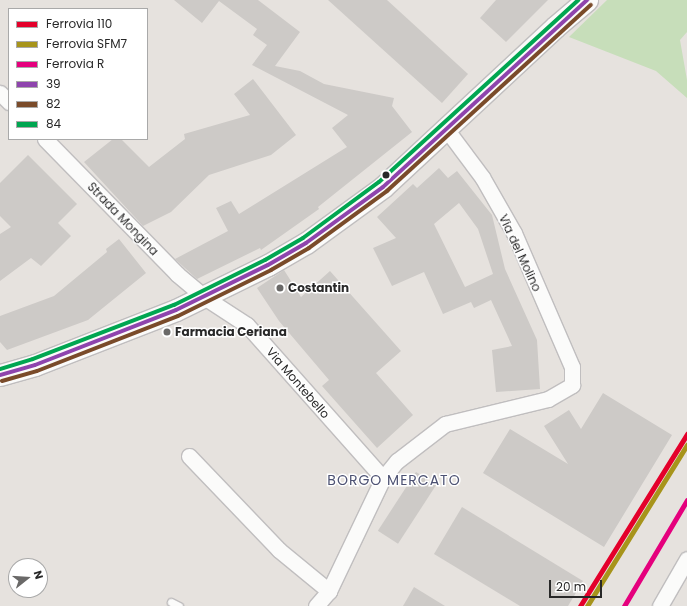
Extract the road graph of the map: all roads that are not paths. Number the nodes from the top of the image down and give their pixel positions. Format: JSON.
{"nodes":[{"id":1,"x":575,"y":0,"type":"edge"},
{"id":2,"x":588,"y":0,"type":"edge"},
{"id":3,"x":555,"y":27,"type":"junction"},
{"id":4,"x":0,"y":93,"type":"edge"},
{"id":5,"x":8,"y":101,"type":"edge"},
{"id":6,"x":447,"y":130,"type":"junction"},
{"id":7,"x":46,"y":140,"type":"edge"},
{"id":8,"x":204,"y":297,"type":"junction"},
{"id":9,"x":0,"y":375,"type":"edge"},
{"id":10,"x":189,"y":456,"type":"dead end"},
{"id":11,"x":384,"y":478,"type":"junction"},
{"id":12,"x":687,"y":559,"type":"edge"},
{"id":13,"x":329,"y":591,"type":"junction"},
{"id":14,"x":171,"y":602,"type":"dead end"},
{"id":15,"x":179,"y":606,"type":"edge"},
{"id":16,"x":316,"y":606,"type":"edge"},
{"id":17,"x":330,"y":606,"type":"edge"},
{"id":18,"x":660,"y":606,"type":"edge"}],
"edges":[{"from":1,"to":3,"type":"main road"},
{"from":2,"to":3,"type":"main road"},
{"from":3,"to":6,"type":"main road"},
{"from":4,"to":5,"type":"street"},
{"from":6,"to":8,"type":"main road"},
{"from":6,"to":11,"type":"street","name":"Via del Molino"},
{"from":7,"to":8,"type":"street","name":"Strada Mongina"},
{"from":8,"to":9,"type":"main road"},
{"from":8,"to":11,"type":"street","name":"Via Montebello"},
{"from":10,"to":13,"type":"street"},
{"from":11,"to":13,"type":"street"},
{"from":12,"to":18,"type":"street"},
{"from":13,"to":16,"type":"street"},
{"from":13,"to":17,"type":"street"},
{"from":14,"to":15,"type":"lane"}]}
